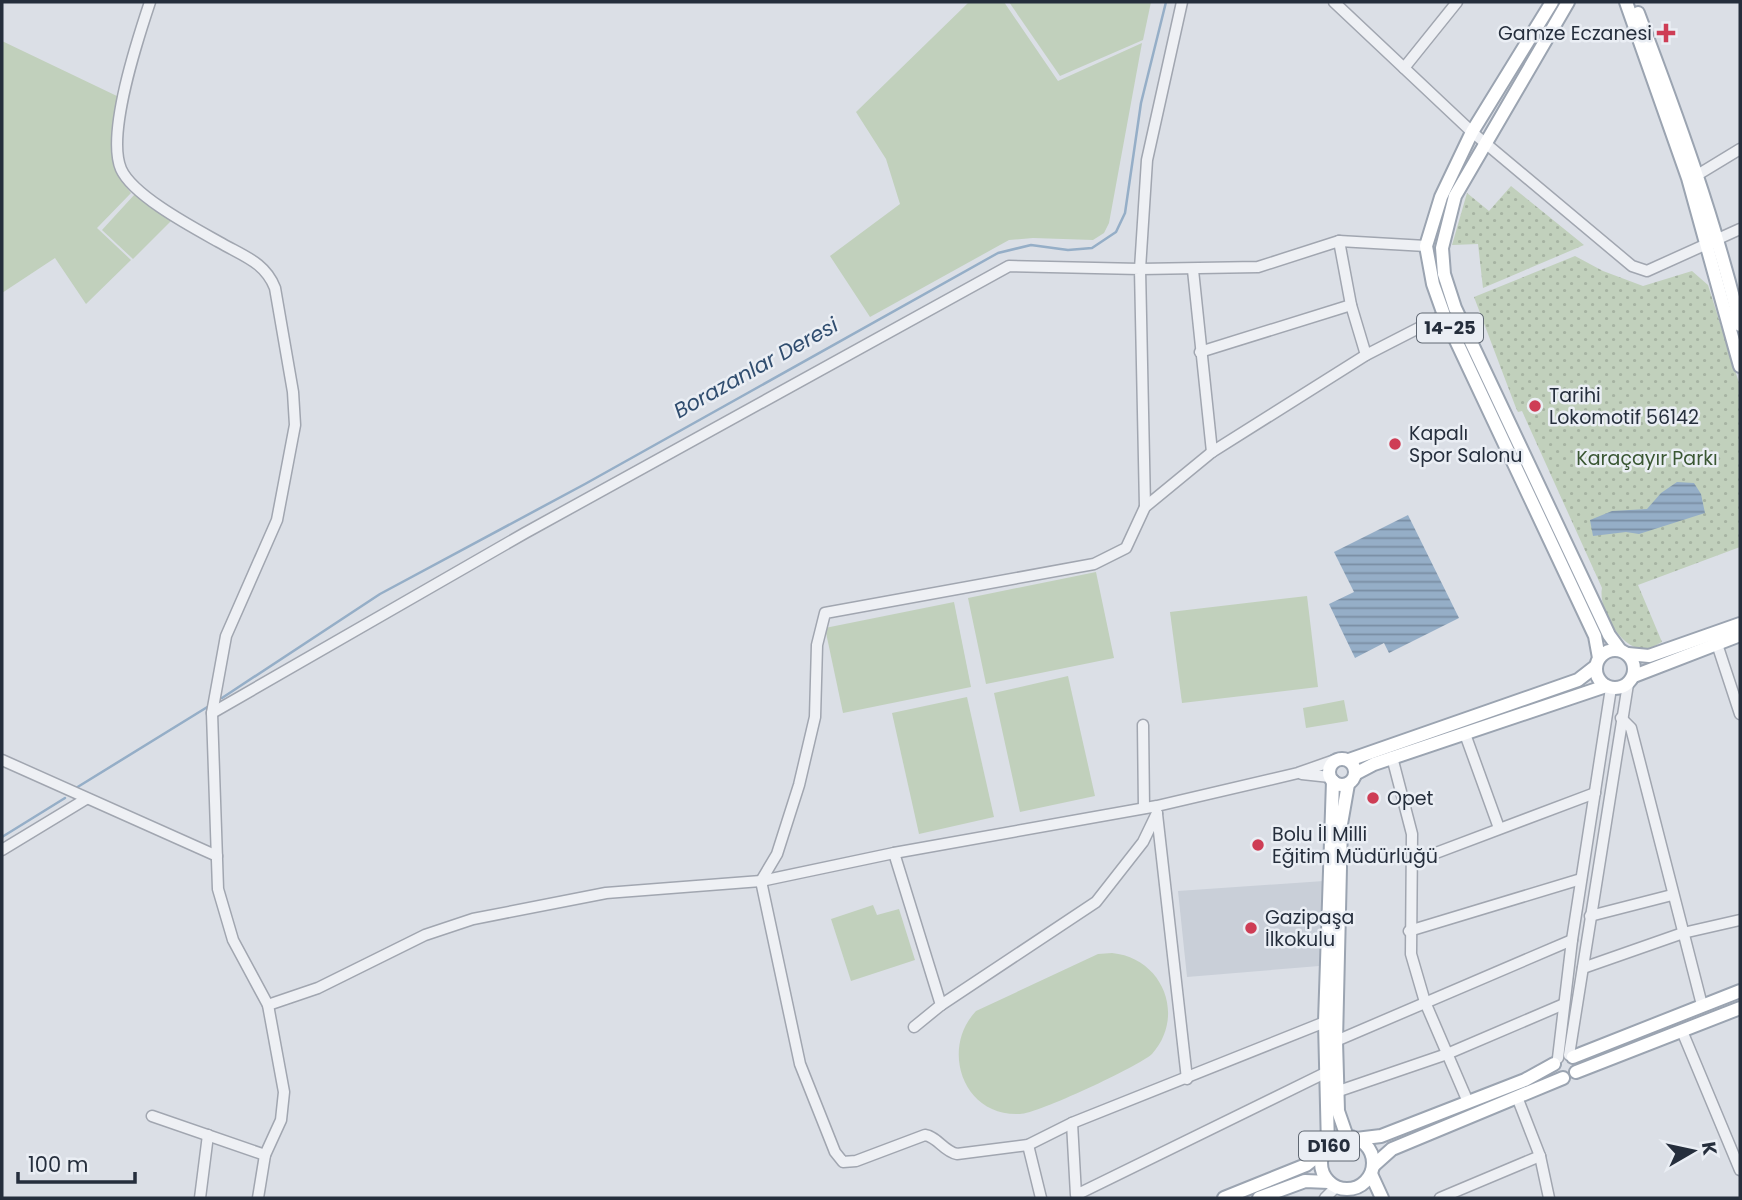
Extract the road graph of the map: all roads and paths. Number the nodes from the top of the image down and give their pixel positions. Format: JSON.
{"nodes":[{"id":1,"x":150,"y":2,"type":"edge"},
{"id":2,"x":1182,"y":2,"type":"edge"},
{"id":3,"x":1334,"y":2,"type":"edge"},
{"id":4,"x":1457,"y":2,"type":"edge"},
{"id":5,"x":1552,"y":2,"type":"edge"},
{"id":6,"x":1568,"y":2,"type":"edge"},
{"id":7,"x":1626,"y":2,"type":"edge"},
{"id":8,"x":1634,"y":2,"type":"edge"},
{"id":9,"x":1404,"y":68,"type":"junction"},
{"id":10,"x":1472,"y":132,"type":"junction"},
{"id":11,"x":1486,"y":143,"type":"junction"},
{"id":12,"x":1740,"y":149,"type":"edge"},
{"id":13,"x":1699,"y":174,"type":"junction"},
{"id":14,"x":1740,"y":229,"type":"edge"},
{"id":15,"x":1339,"y":241,"type":"junction"},
{"id":16,"x":1714,"y":242,"type":"junction"},
{"id":17,"x":1426,"y":246,"type":"junction"},
{"id":18,"x":1140,"y":269,"type":"junction"},
{"id":19,"x":1194,"y":270,"type":"junction"},
{"id":20,"x":1351,"y":304,"type":"junction"},
{"id":21,"x":1444,"y":316,"type":"junction"},
{"id":22,"x":1740,"y":325,"type":"edge"},
{"id":23,"x":1200,"y":352,"type":"junction"},
{"id":24,"x":1366,"y":355,"type":"junction"},
{"id":25,"x":1740,"y":366,"type":"edge"},
{"id":26,"x":1212,"y":452,"type":"junction"},
{"id":27,"x":1145,"y":507,"type":"junction"},
{"id":28,"x":1740,"y":624,"type":"edge"},
{"id":29,"x":1740,"y":635,"type":"edge"},
{"id":30,"x":1717,"y":644,"type":"junction"},
{"id":31,"x":1624,"y":652,"type":"junction"},
{"id":32,"x":1598,"y":662,"type":"junction"},
{"id":33,"x":1631,"y":680,"type":"junction"},
{"id":34,"x":1608,"y":687,"type":"junction"},
{"id":35,"x":212,"y":713,"type":"junction"},
{"id":36,"x":1740,"y":714,"type":"edge"},
{"id":37,"x":1621,"y":718,"type":"junction"},
{"id":38,"x":1143,"y":724,"type":"dead end"},
{"id":39,"x":1465,"y":734,"type":"junction"},
{"id":40,"x":1392,"y":757,"type":"junction"},
{"id":41,"x":2,"y":760,"type":"edge"},
{"id":42,"x":1342,"y":760,"type":"junction"},
{"id":43,"x":1298,"y":774,"type":"junction"},
{"id":44,"x":1331,"y":779,"type":"junction"},
{"id":45,"x":1352,"y":779,"type":"junction"},
{"id":46,"x":1595,"y":793,"type":"junction"},
{"id":47,"x":86,"y":799,"type":"junction"},
{"id":48,"x":1144,"y":808,"type":"junction"},
{"id":49,"x":1157,"y":810,"type":"junction"},
{"id":50,"x":1499,"y":828,"type":"junction"},
{"id":51,"x":2,"y":850,"type":"edge"},
{"id":52,"x":894,"y":853,"type":"junction"},
{"id":53,"x":218,"y":856,"type":"junction"},
{"id":54,"x":1412,"y":862,"type":"junction"},
{"id":55,"x":1581,"y":879,"type":"junction"},
{"id":56,"x":761,"y":881,"type":"junction"},
{"id":57,"x":1672,"y":895,"type":"junction"},
{"id":58,"x":1590,"y":916,"type":"junction"},
{"id":59,"x":1740,"y":920,"type":"edge"},
{"id":60,"x":1409,"y":931,"type":"junction"},
{"id":61,"x":1683,"y":933,"type":"junction"},
{"id":62,"x":1572,"y":940,"type":"junction"},
{"id":63,"x":1583,"y":968,"type":"junction"},
{"id":64,"x":1740,"y":991,"type":"edge"},
{"id":65,"x":1425,"y":1002,"type":"junction"},
{"id":66,"x":1564,"y":1004,"type":"junction"},
{"id":67,"x":268,"y":1005,"type":"junction"},
{"id":68,"x":941,"y":1005,"type":"junction"},
{"id":69,"x":1702,"y":1005,"type":"junction"},
{"id":70,"x":1740,"y":1008,"type":"edge"},
{"id":71,"x":1325,"y":1021,"type":"junction"},
{"id":72,"x":914,"y":1027,"type":"dead end"},
{"id":73,"x":1682,"y":1031,"type":"junction"},
{"id":74,"x":1336,"y":1041,"type":"junction"},
{"id":75,"x":1447,"y":1054,"type":"junction"},
{"id":76,"x":1564,"y":1059,"type":"junction"},
{"id":77,"x":1325,"y":1073,"type":"junction"},
{"id":78,"x":1569,"y":1075,"type":"junction"},
{"id":79,"x":1187,"y":1079,"type":"junction"},
{"id":80,"x":1336,"y":1092,"type":"junction"},
{"id":81,"x":1517,"y":1097,"type":"junction"},
{"id":82,"x":1468,"y":1102,"type":"junction"},
{"id":83,"x":152,"y":1116,"type":"dead end"},
{"id":84,"x":1072,"y":1123,"type":"junction"},
{"id":85,"x":208,"y":1135,"type":"junction"},
{"id":86,"x":1352,"y":1138,"type":"junction"},
{"id":87,"x":1028,"y":1145,"type":"junction"},
{"id":88,"x":1326,"y":1148,"type":"junction"},
{"id":89,"x":265,"y":1154,"type":"junction"},
{"id":90,"x":1540,"y":1156,"type":"junction"},
{"id":91,"x":1372,"y":1170,"type":"junction"},
{"id":92,"x":1740,"y":1170,"type":"edge"},
{"id":93,"x":1333,"y":1184,"type":"junction"},
{"id":94,"x":1359,"y":1193,"type":"edge"},
{"id":95,"x":200,"y":1198,"type":"edge"},
{"id":96,"x":258,"y":1198,"type":"edge"},
{"id":97,"x":1041,"y":1198,"type":"edge"},
{"id":98,"x":1224,"y":1198,"type":"edge"},
{"id":99,"x":1259,"y":1198,"type":"edge"},
{"id":100,"x":1325,"y":1198,"type":"edge"},
{"id":101,"x":1382,"y":1198,"type":"edge"},
{"id":102,"x":1440,"y":1198,"type":"edge"},
{"id":103,"x":1549,"y":1198,"type":"edge"}],
"edges":[{"from":1,"to":35,"type":"street"},
{"from":2,"to":18,"type":"street"},
{"from":3,"to":9,"type":"street"},
{"from":4,"to":9,"type":"street"},
{"from":5,"to":10,"type":"main road"},
{"from":6,"to":11,"type":"main road","number":"14-25"},
{"from":7,"to":16,"type":"main road"},
{"from":8,"to":13,"type":"main road"},
{"from":9,"to":10,"type":"street"},
{"from":10,"to":11,"type":"street"},
{"from":10,"to":17,"type":"main road"},
{"from":11,"to":16,"type":"street"},
{"from":11,"to":31,"type":"main road","number":"14-25"},
{"from":12,"to":13,"type":"street"},
{"from":13,"to":16,"type":"main road"},
{"from":14,"to":16,"type":"street"},
{"from":15,"to":17,"type":"street"},
{"from":15,"to":19,"type":"street"},
{"from":15,"to":20,"type":"street"},
{"from":16,"to":22,"type":"main road"},
{"from":16,"to":25,"type":"main road"},
{"from":17,"to":21,"type":"main road","number":"14-25"},
{"from":18,"to":19,"type":"street"},
{"from":18,"to":27,"type":"street"},
{"from":18,"to":35,"type":"street"},
{"from":19,"to":23,"type":"street"},
{"from":20,"to":23,"type":"street"},
{"from":20,"to":24,"type":"street"},
{"from":21,"to":24,"type":"street"},
{"from":21,"to":32,"type":"main road","number":"14-25"},
{"from":23,"to":26,"type":"street"},
{"from":24,"to":26,"type":"street"},
{"from":26,"to":27,"type":"street"},
{"from":27,"to":56,"type":"street"},
{"from":28,"to":31,"type":"main road"},
{"from":29,"to":30,"type":"main road"},
{"from":30,"to":33,"type":"main road"},
{"from":30,"to":36,"type":"street"},
{"from":31,"to":32,"type":"main road"},
{"from":31,"to":33,"type":"main road","number":"14-25"},
{"from":32,"to":34,"type":"main road","number":"14-25"},
{"from":32,"to":42,"type":"main road"},
{"from":33,"to":34,"type":"main road"},
{"from":33,"to":37,"type":"street"},
{"from":34,"to":39,"type":"main road"},
{"from":34,"to":46,"type":"street"},
{"from":35,"to":53,"type":"street"},
{"from":37,"to":57,"type":"street"},
{"from":37,"to":58,"type":"street"},
{"from":38,"to":48,"type":"street"},
{"from":39,"to":40,"type":"main road"},
{"from":39,"to":50,"type":"street"},
{"from":40,"to":45,"type":"main road"},
{"from":40,"to":54,"type":"street"},
{"from":41,"to":47,"type":"street"},
{"from":42,"to":43,"type":"street"},
{"from":42,"to":44,"type":"main road"},
{"from":42,"to":45,"type":"main road"},
{"from":43,"to":44,"type":"street"},
{"from":43,"to":49,"type":"street"},
{"from":44,"to":45,"type":"main road"},
{"from":44,"to":71,"type":"main road"},
{"from":45,"to":74,"type":"main road"},
{"from":46,"to":50,"type":"street"},
{"from":46,"to":55,"type":"street"},
{"from":47,"to":51,"type":"street"},
{"from":47,"to":53,"type":"street"},
{"from":48,"to":49,"type":"street"},
{"from":48,"to":52,"type":"street"},
{"from":49,"to":68,"type":"street"},
{"from":49,"to":79,"type":"street"},
{"from":50,"to":54,"type":"street"},
{"from":52,"to":56,"type":"street"},
{"from":52,"to":68,"type":"street"},
{"from":53,"to":67,"type":"street"},
{"from":54,"to":60,"type":"street"},
{"from":55,"to":60,"type":"street"},
{"from":55,"to":62,"type":"street"},
{"from":56,"to":67,"type":"street"},
{"from":56,"to":87,"type":"street"},
{"from":57,"to":58,"type":"street"},
{"from":57,"to":61,"type":"street"},
{"from":58,"to":63,"type":"street"},
{"from":59,"to":61,"type":"street"},
{"from":60,"to":65,"type":"street"},
{"from":61,"to":63,"type":"street"},
{"from":61,"to":69,"type":"street"},
{"from":62,"to":65,"type":"street"},
{"from":62,"to":66,"type":"street"},
{"from":63,"to":76,"type":"street"},
{"from":64,"to":69,"type":"main road"},
{"from":65,"to":74,"type":"street"},
{"from":65,"to":75,"type":"street"},
{"from":66,"to":75,"type":"street"},
{"from":66,"to":76,"type":"street"},
{"from":67,"to":89,"type":"street"},
{"from":68,"to":72,"type":"street"},
{"from":69,"to":76,"type":"main road"},
{"from":70,"to":73,"type":"main road"},
{"from":71,"to":77,"type":"main road"},
{"from":71,"to":79,"type":"street"},
{"from":73,"to":78,"type":"main road"},
{"from":73,"to":92,"type":"street"},
{"from":74,"to":80,"type":"main road"},
{"from":75,"to":80,"type":"street"},
{"from":75,"to":82,"type":"street"},
{"from":76,"to":78,"type":"main road"},
{"from":76,"to":78,"type":"main road"},
{"from":76,"to":82,"type":"main road"},
{"from":77,"to":84,"type":"street"},
{"from":77,"to":88,"type":"main road"},
{"from":78,"to":81,"type":"main road"},
{"from":79,"to":84,"type":"street"},
{"from":80,"to":86,"type":"main road"},
{"from":81,"to":90,"type":"street"},
{"from":81,"to":91,"type":"main road"},
{"from":82,"to":86,"type":"main road"},
{"from":83,"to":85,"type":"street"},
{"from":84,"to":87,"type":"street"},
{"from":85,"to":89,"type":"street"},
{"from":85,"to":95,"type":"street"},
{"from":86,"to":88,"type":"main road","number":"D160"},
{"from":86,"to":91,"type":"main road","number":"D160"},
{"from":87,"to":97,"type":"street"},
{"from":88,"to":93,"type":"main road","number":"D160"},
{"from":88,"to":98,"type":"main road"},
{"from":89,"to":96,"type":"street"},
{"from":90,"to":102,"type":"street"},
{"from":90,"to":103,"type":"street"},
{"from":91,"to":94,"type":"main road","number":"D160"},
{"from":91,"to":101,"type":"main road"},
{"from":93,"to":94,"type":"main road","number":"D160"},
{"from":93,"to":99,"type":"main road"},
{"from":93,"to":100,"type":"street"}]}
